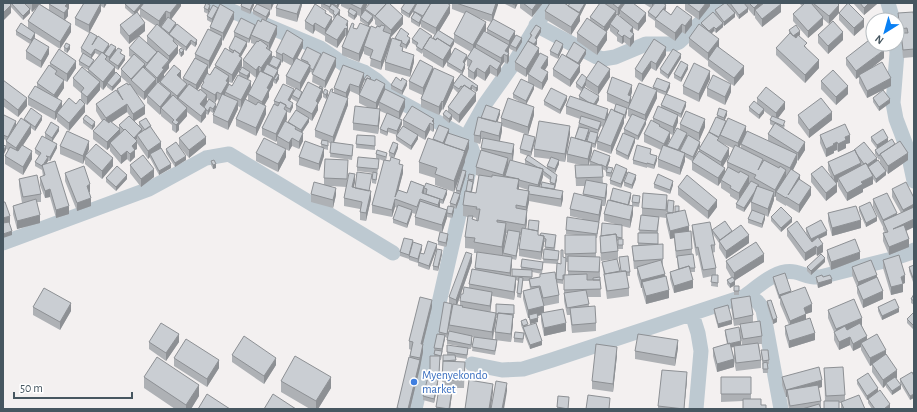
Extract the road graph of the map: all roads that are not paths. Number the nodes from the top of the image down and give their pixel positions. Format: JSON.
{"nodes":[{"id":1,"x":213,"y":3,"type":"edge"},
{"id":2,"x":550,"y":3,"type":"edge"},
{"id":3,"x":722,"y":3,"type":"edge"},
{"id":4,"x":536,"y":25,"type":"junction"},
{"id":5,"x":897,"y":52,"type":"edge"},
{"id":6,"x":466,"y":138,"type":"junction"},
{"id":7,"x":914,"y":182,"type":"edge"},
{"id":8,"x":3,"y":243,"type":"edge"},
{"id":9,"x":914,"y":250,"type":"edge"},
{"id":10,"x":393,"y":253,"type":"dead end"},
{"id":11,"x":745,"y":296,"type":"junction"},
{"id":12,"x":692,"y":314,"type":"junction"},
{"id":13,"x":472,"y":364,"type":"dead end"},
{"id":14,"x":416,"y":409,"type":"edge"},
{"id":15,"x":696,"y":409,"type":"edge"},
{"id":16,"x":781,"y":409,"type":"edge"}],
"edges":[{"from":1,"to":6,"type":"street"},
{"from":2,"to":4,"type":"street"},
{"from":3,"to":4,"type":"street"},
{"from":4,"to":6,"type":"street"},
{"from":5,"to":7,"type":"street"},
{"from":6,"to":14,"type":"street"},
{"from":8,"to":10,"type":"street"},
{"from":9,"to":11,"type":"street"},
{"from":11,"to":12,"type":"street"},
{"from":11,"to":16,"type":"street"},
{"from":12,"to":13,"type":"street"},
{"from":12,"to":15,"type":"street"}]}
